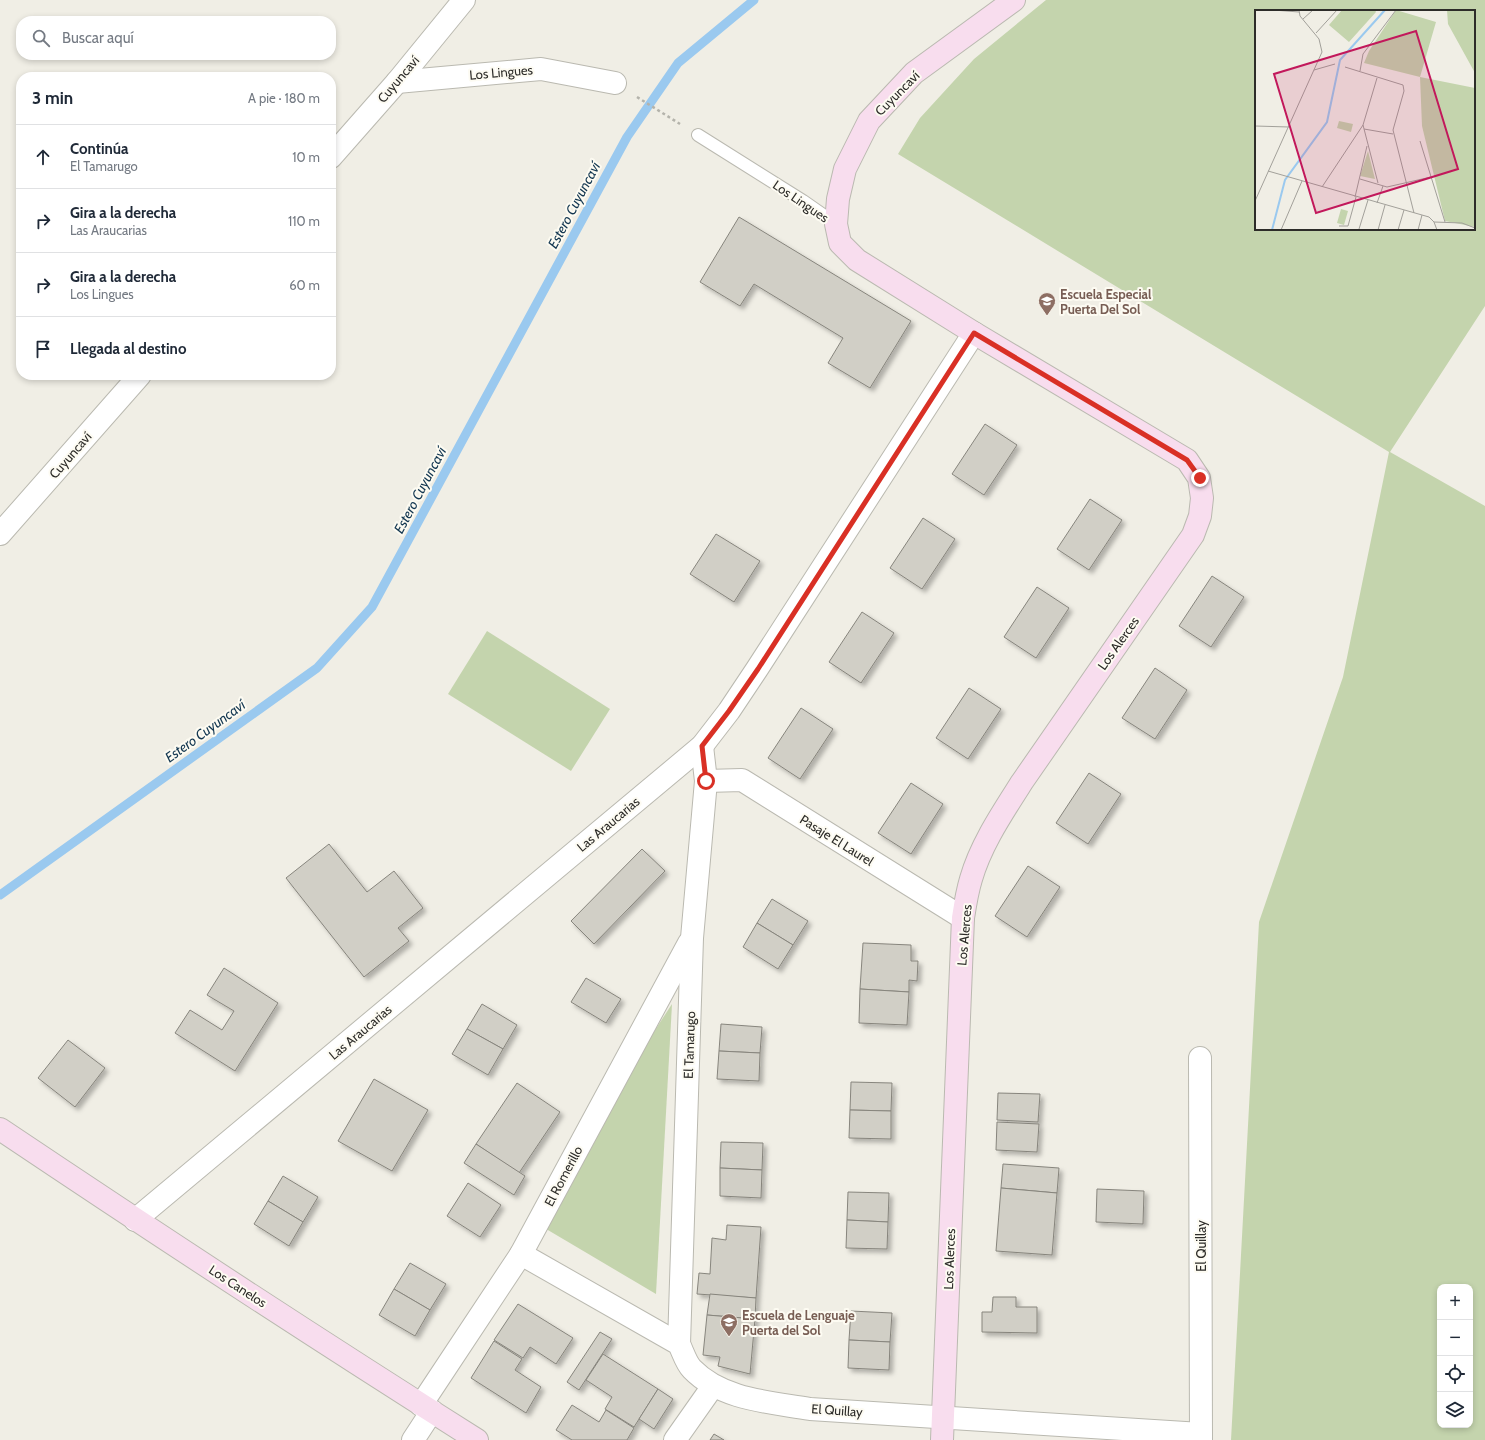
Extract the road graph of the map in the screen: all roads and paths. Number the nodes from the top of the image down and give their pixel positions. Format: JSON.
{"nodes":[{"id":1,"x":464,"y":0,"type":"edge"},
{"id":2,"x":1014,"y":0,"type":"edge"},
{"id":3,"x":397,"y":82,"type":"junction"},
{"id":4,"x":615,"y":83,"type":"joint"},
{"id":5,"x":698,"y":135,"type":"joint"},
{"id":6,"x":336,"y":151,"type":"edge"},
{"id":7,"x":836,"y":224,"type":"junction"},
{"id":8,"x":974,"y":333,"type":"junction"},
{"id":9,"x":136,"y":380,"type":"edge"},
{"id":10,"x":1202,"y":498,"type":"joint"},
{"id":11,"x":0,"y":534,"type":"edge"},
{"id":12,"x":702,"y":746,"type":"junction"},
{"id":13,"x":706,"y":781,"type":"junction"},
{"id":14,"x":963,"y":918,"type":"junction"},
{"id":15,"x":692,"y":938,"type":"junction"},
{"id":16,"x":1200,"y":1058,"type":"dead end"},
{"id":17,"x":0,"y":1129,"type":"edge"},
{"id":18,"x":135,"y":1220,"type":"junction"},
{"id":19,"x":521,"y":1254,"type":"junction"},
{"id":20,"x":679,"y":1344,"type":"junction"},
{"id":21,"x":713,"y":1386,"type":"junction"},
{"id":22,"x":426,"y":1408,"type":"junction"},
{"id":23,"x":942,"y":1418,"type":"junction"},
{"id":24,"x":1201,"y":1437,"type":"edge"},
{"id":25,"x":413,"y":1440,"type":"edge"},
{"id":26,"x":477,"y":1440,"type":"edge"},
{"id":27,"x":675,"y":1440,"type":"edge"},
{"id":28,"x":942,"y":1440,"type":"edge"}],
"edges":[{"from":1,"to":3,"type":"street","name":"Cuyuncaví"},
{"from":2,"to":7,"type":"street","name":"Cuyuncaví"},
{"from":3,"to":4,"type":"street","name":"Los Lingues"},
{"from":3,"to":6,"type":"street","name":"Cuyuncaví"},
{"from":4,"to":5,"type":"path"},
{"from":5,"to":7,"type":"lane","name":"Los Lingues"},
{"from":7,"to":8,"type":"street","name":"Los Lingues"},
{"from":8,"to":10,"type":"street","name":"Los Lingues"},
{"from":8,"to":12,"type":"street","name":"Las Araucarias"},
{"from":9,"to":11,"type":"street","name":"Cuyuncaví"},
{"from":10,"to":14,"type":"street","name":"Los Alerces"},
{"from":12,"to":13,"type":"street","name":"El Tamarugo"},
{"from":12,"to":18,"type":"street","name":"Las Araucarias"},
{"from":13,"to":14,"type":"street","name":"Pasaje El Laurel"},
{"from":13,"to":15,"type":"street","name":"El Tamarugo"},
{"from":14,"to":23,"type":"street","name":"Los Alerces"},
{"from":15,"to":19,"type":"street","name":"El Romerillo"},
{"from":15,"to":20,"type":"street","name":"El Tamarugo"},
{"from":16,"to":24,"type":"street","name":"El Quillay"},
{"from":17,"to":18,"type":"street","name":"Los Canelos"},
{"from":18,"to":22,"type":"street","name":"Los Canelos"},
{"from":19,"to":20,"type":"street"},
{"from":19,"to":22,"type":"street","name":"El Romerillo"},
{"from":20,"to":21,"type":"street","name":"El Quillay"},
{"from":21,"to":23,"type":"street","name":"El Quillay"},
{"from":21,"to":27,"type":"street"},
{"from":22,"to":25,"type":"street","name":"El Romerillo"},
{"from":22,"to":26,"type":"street","name":"Los Canelos"},
{"from":23,"to":24,"type":"street","name":"El Quillay"},
{"from":23,"to":28,"type":"street","name":"Los Alerces"}]}
